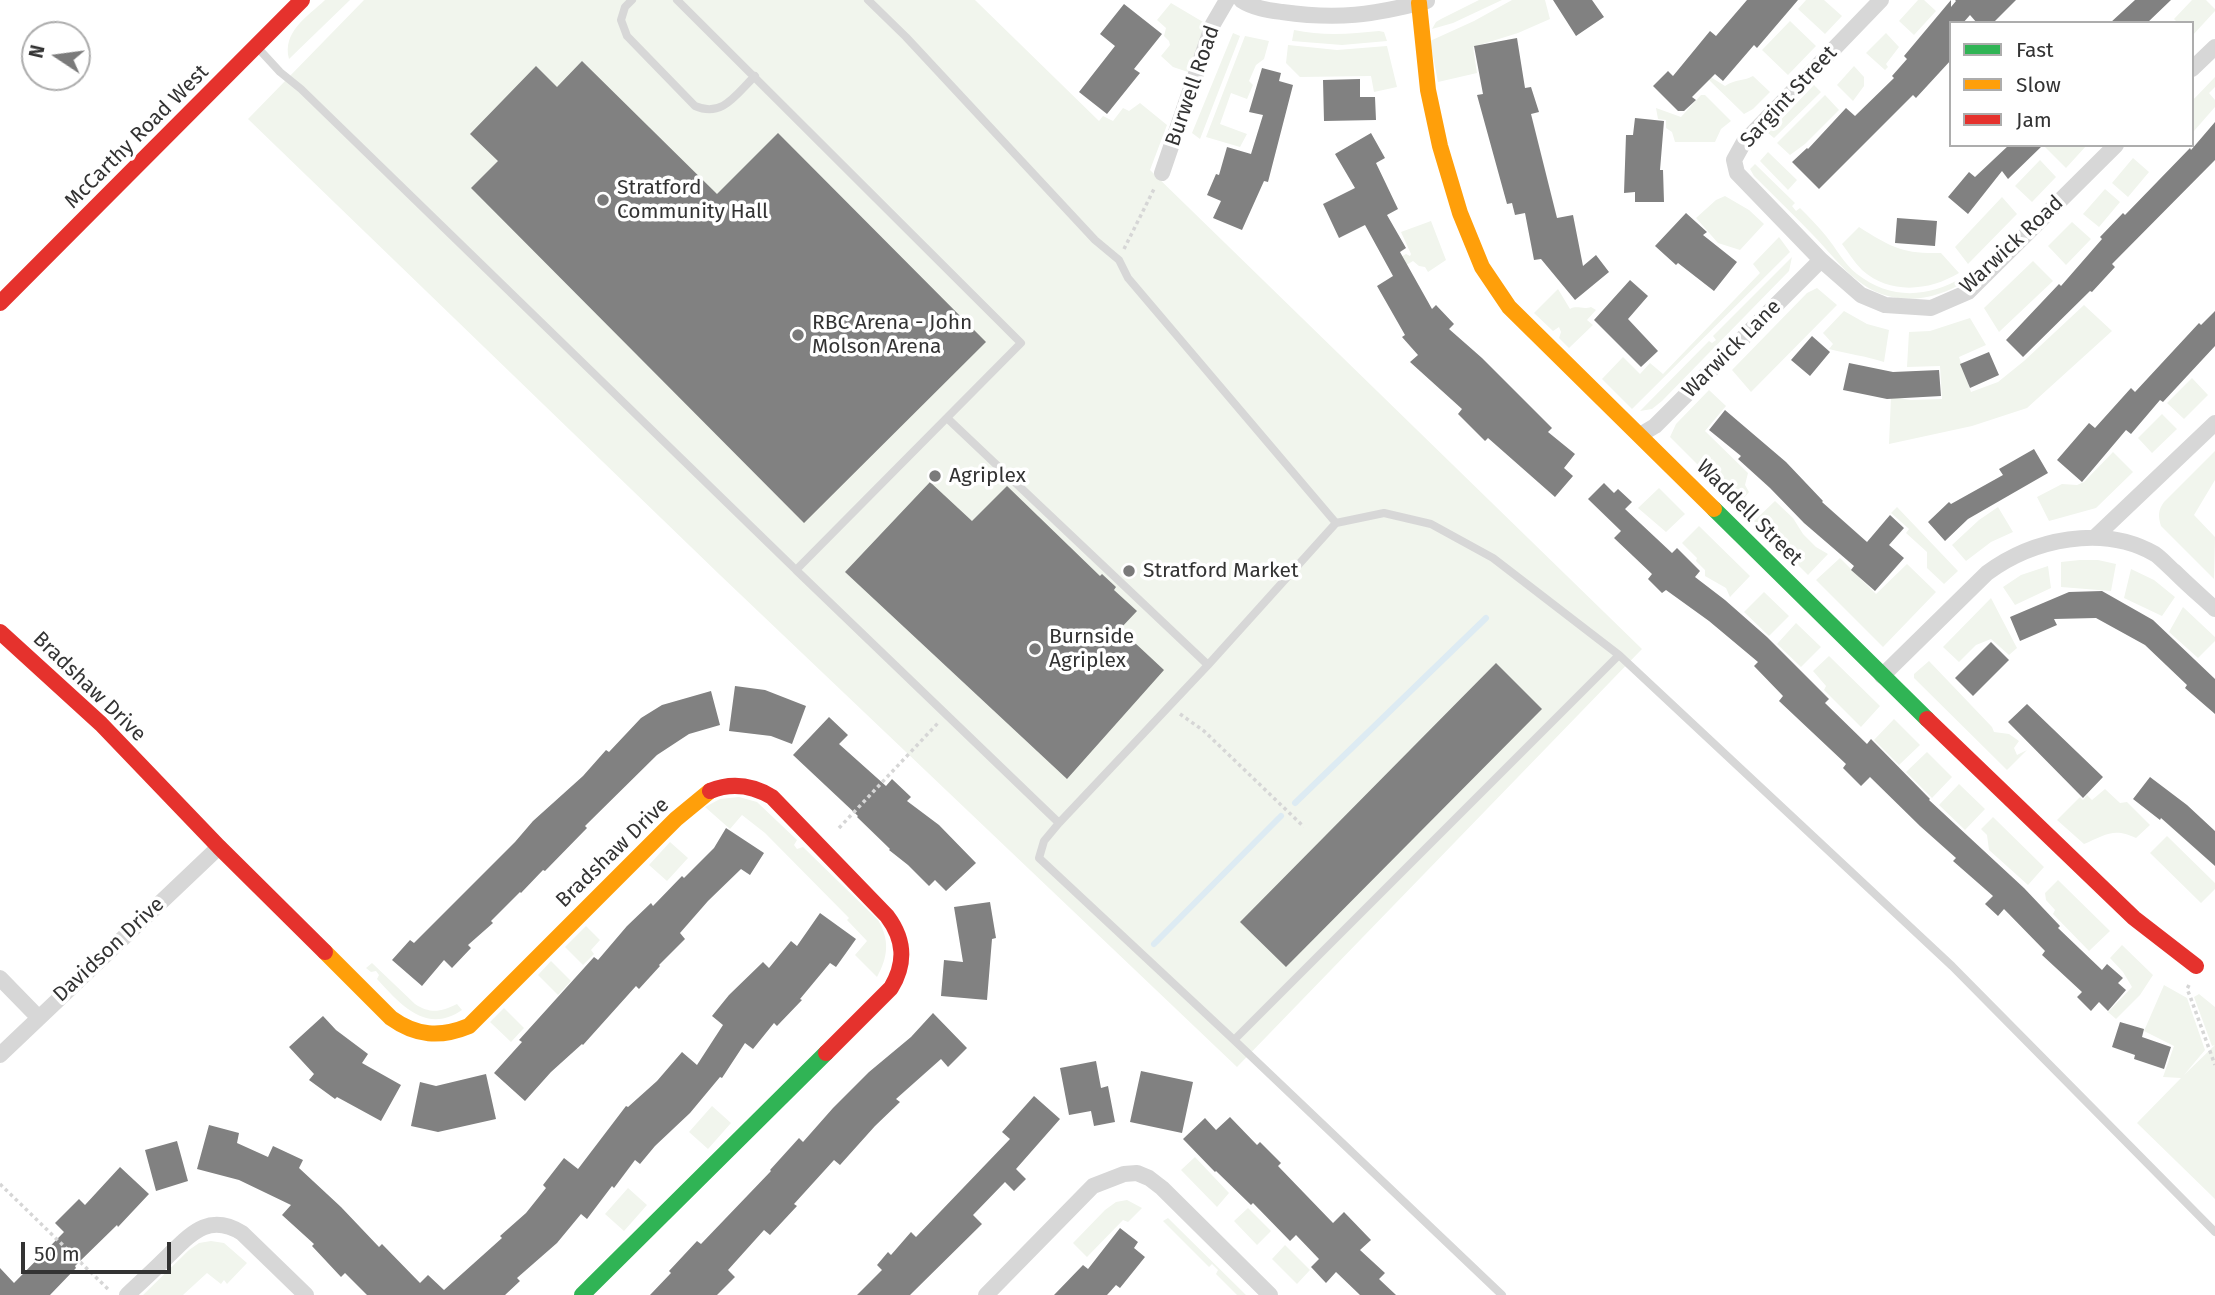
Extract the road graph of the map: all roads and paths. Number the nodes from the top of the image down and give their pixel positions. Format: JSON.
{"nodes":[{"id":1,"x":302,"y":0,"type":"edge"},
{"id":2,"x":632,"y":0,"type":"edge"},
{"id":3,"x":677,"y":0,"type":"edge"},
{"id":4,"x":868,"y":0,"type":"edge"},
{"id":5,"x":1227,"y":0,"type":"edge"},
{"id":6,"x":1241,"y":0,"type":"edge"},
{"id":7,"x":1881,"y":0,"type":"edge"},
{"id":8,"x":1424,"y":1,"type":"edge"},
{"id":9,"x":257,"y":47,"type":"junction"},
{"id":10,"x":2215,"y":47,"type":"edge"},
{"id":11,"x":2194,"y":67,"type":"edge"},
{"id":12,"x":755,"y":76,"type":"junction"},
{"id":13,"x":2114,"y":147,"type":"edge"},
{"id":14,"x":1162,"y":173,"type":"joint"},
{"id":15,"x":1119,"y":260,"type":"junction"},
{"id":16,"x":1821,"y":260,"type":"junction"},
{"id":17,"x":0,"y":303,"type":"edge"},
{"id":18,"x":947,"y":418,"type":"junction"},
{"id":19,"x":2215,"y":423,"type":"edge"},
{"id":20,"x":1640,"y":435,"type":"junction"},
{"id":21,"x":1336,"y":523,"type":"junction"},
{"id":22,"x":2094,"y":538,"type":"junction"},
{"id":23,"x":796,"y":570,"type":"junction"},
{"id":24,"x":2215,"y":609,"type":"edge"},
{"id":25,"x":0,"y":632,"type":"edge"},
{"id":26,"x":1619,"y":655,"type":"junction"},
{"id":27,"x":1208,"y":665,"type":"junction"},
{"id":28,"x":1882,"y":676,"type":"junction"},
{"id":29,"x":1169,"y":707,"type":"junction"},
{"id":30,"x":946,"y":714,"type":"junction"},
{"id":31,"x":1059,"y":823,"type":"junction"},
{"id":32,"x":1304,"y":827,"type":"dead end"},
{"id":33,"x":839,"y":828,"type":"dead end"},
{"id":34,"x":219,"y":847,"type":"junction"},
{"id":35,"x":2196,"y":966,"type":"joint"},
{"id":36,"x":0,"y":978,"type":"edge"},
{"id":37,"x":38,"y":1017,"type":"junction"},
{"id":38,"x":1234,"y":1040,"type":"junction"},
{"id":39,"x":0,"y":1055,"type":"edge"},
{"id":40,"x":2215,"y":1065,"type":"edge"},
{"id":41,"x":0,"y":1184,"type":"edge"},
{"id":42,"x":2215,"y":1232,"type":"edge"},
{"id":43,"x":114,"y":1295,"type":"edge"},
{"id":44,"x":127,"y":1295,"type":"edge"},
{"id":45,"x":306,"y":1295,"type":"edge"},
{"id":46,"x":582,"y":1295,"type":"edge"},
{"id":47,"x":986,"y":1295,"type":"edge"},
{"id":48,"x":1270,"y":1295,"type":"edge"},
{"id":49,"x":1502,"y":1295,"type":"edge"}],
"edges":[{"from":1,"to":9,"type":"street","name":"McCarthy Road West"},
{"from":2,"to":12,"type":"lane"},
{"from":3,"to":12,"type":"lane"},
{"from":4,"to":15,"type":"lane"},
{"from":5,"to":14,"type":"street","name":"Burwell Road"},
{"from":6,"to":8,"type":"street"},
{"from":7,"to":16,"type":"street","name":"Sargint Street"},
{"from":8,"to":20,"type":"street","name":"Waddell Street"},
{"from":9,"to":17,"type":"street","name":"McCarthy Road West"},
{"from":9,"to":23,"type":"lane"},
{"from":10,"to":11,"type":"street"},
{"from":12,"to":18,"type":"lane"},
{"from":13,"to":16,"type":"street","name":"Warwick Road"},
{"from":14,"to":15,"type":"path"},
{"from":15,"to":21,"type":"lane"},
{"from":16,"to":20,"type":"street","name":"Warwick Lane"},
{"from":18,"to":23,"type":"lane"},
{"from":18,"to":27,"type":"lane"},
{"from":19,"to":22,"type":"street"},
{"from":20,"to":28,"type":"street","name":"Waddell Street"},
{"from":21,"to":26,"type":"lane"},
{"from":21,"to":27,"type":"lane"},
{"from":22,"to":24,"type":"street"},
{"from":22,"to":28,"type":"street"},
{"from":23,"to":30,"type":"lane"},
{"from":25,"to":34,"type":"street","name":"Bradshaw Drive"},
{"from":26,"to":38,"type":"lane"},
{"from":26,"to":42,"type":"lane"},
{"from":27,"to":29,"type":"lane"},
{"from":28,"to":35,"type":"street","name":"Waddell Street"},
{"from":29,"to":31,"type":"lane"},
{"from":29,"to":32,"type":"path"},
{"from":30,"to":31,"type":"lane"},
{"from":30,"to":33,"type":"path"},
{"from":31,"to":38,"type":"lane"},
{"from":34,"to":37,"type":"street","name":"Davidson Drive"},
{"from":34,"to":46,"type":"street","name":"Bradshaw Drive"},
{"from":35,"to":40,"type":"path"},
{"from":36,"to":37,"type":"street"},
{"from":37,"to":39,"type":"street","name":"Davidson Drive"},
{"from":38,"to":49,"type":"lane"},
{"from":41,"to":43,"type":"path"},
{"from":44,"to":45,"type":"street"},
{"from":47,"to":48,"type":"street"}]}
